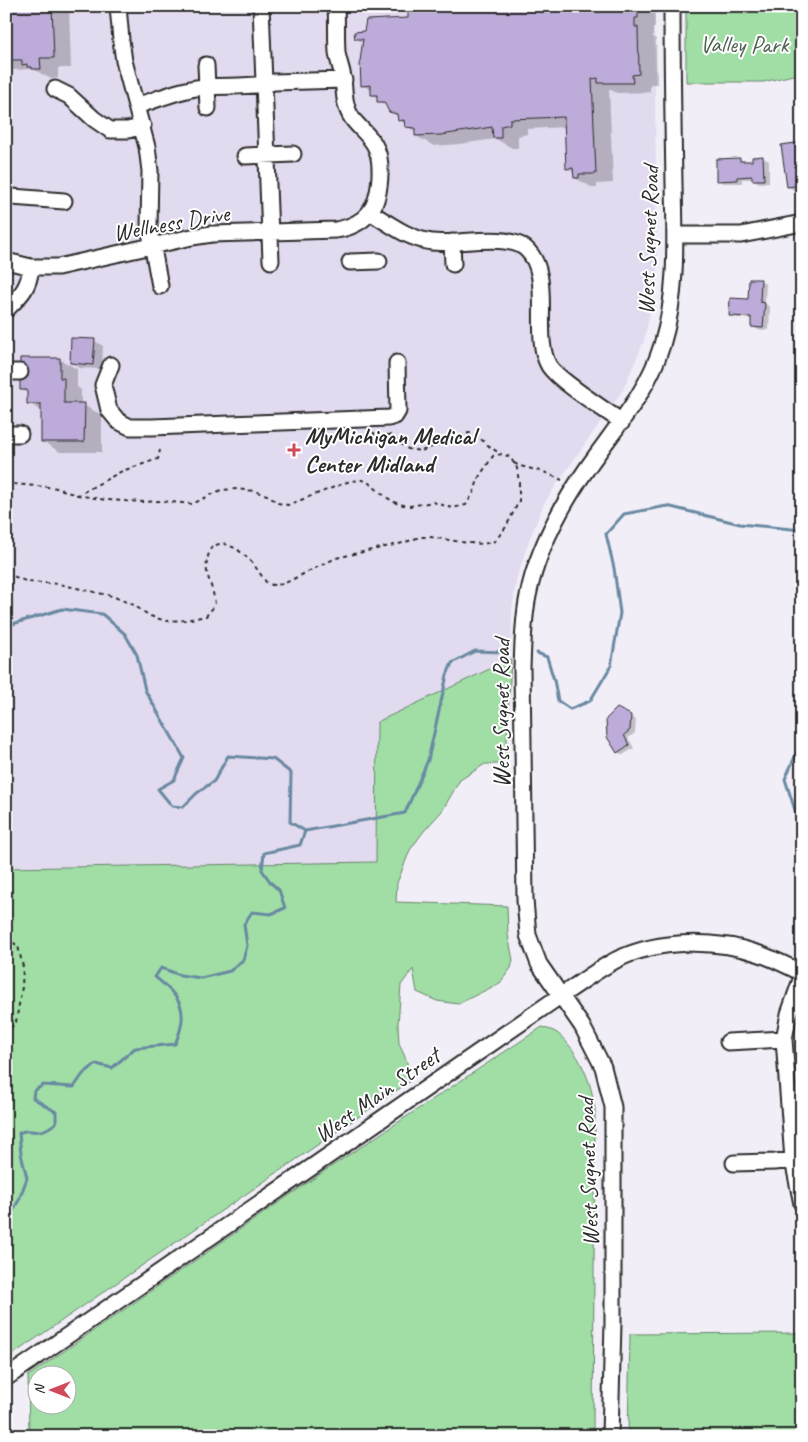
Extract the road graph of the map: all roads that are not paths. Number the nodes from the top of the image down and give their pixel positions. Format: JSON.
{"nodes":[{"id":1,"x":118,"y":6,"type":"edge"},
{"id":2,"x":261,"y":6,"type":"edge"},
{"id":3,"x":336,"y":6,"type":"edge"},
{"id":4,"x":672,"y":6,"type":"edge"},
{"id":5,"x":206,"y":65,"type":"dead end"},
{"id":6,"x":344,"y":80,"type":"junction"},
{"id":7,"x":264,"y":84,"type":"junction"},
{"id":8,"x":207,"y":87,"type":"junction"},
{"id":9,"x":56,"y":90,"type":"dead end"},
{"id":10,"x":136,"y":106,"type":"junction"},
{"id":11,"x":208,"y":108,"type":"dead end"},
{"id":12,"x":143,"y":126,"type":"junction"},
{"id":13,"x":293,"y":154,"type":"dead end"},
{"id":14,"x":245,"y":156,"type":"dead end"},
{"id":15,"x":267,"y":156,"type":"junction"},
{"id":16,"x":6,"y":196,"type":"edge"},
{"id":17,"x":64,"y":201,"type":"dead end"},
{"id":18,"x":370,"y":212,"type":"junction"},
{"id":19,"x":802,"y":223,"type":"edge"},
{"id":20,"x":270,"y":232,"type":"junction"},
{"id":21,"x":675,"y":235,"type":"junction"},
{"id":22,"x":452,"y":242,"type":"junction"},
{"id":23,"x":151,"y":246,"type":"junction"},
{"id":24,"x":271,"y":260,"type":"dead end"},
{"id":25,"x":6,"y":261,"type":"edge"},
{"id":26,"x":379,"y":261,"type":"dead end"},
{"id":27,"x":350,"y":262,"type":"dead end"},
{"id":28,"x":453,"y":264,"type":"dead end"},
{"id":29,"x":31,"y":267,"type":"junction"},
{"id":30,"x":160,"y":286,"type":"dead end"},
{"id":31,"x":6,"y":310,"type":"edge"},
{"id":32,"x":397,"y":363,"type":"dead end"},
{"id":33,"x":111,"y":365,"type":"dead end"},
{"id":34,"x":622,"y":422,"type":"junction"},
{"id":35,"x":802,"y":973,"type":"edge"},
{"id":36,"x":802,"y":977,"type":"edge"},
{"id":37,"x":560,"y":996,"type":"junction"},
{"id":38,"x":784,"y":1040,"type":"junction"},
{"id":39,"x":728,"y":1042,"type":"dead end"},
{"id":40,"x":794,"y":1160,"type":"junction"},
{"id":41,"x":734,"y":1162,"type":"dead end"},
{"id":42,"x":802,"y":1204,"type":"edge"},
{"id":43,"x":6,"y":1378,"type":"edge"},
{"id":44,"x":610,"y":1436,"type":"edge"}],
"edges":[{"from":1,"to":10,"type":"street"},
{"from":2,"to":7,"type":"street"},
{"from":3,"to":6,"type":"street"},
{"from":4,"to":21,"type":"street","name":"West Sugnet Road"},
{"from":5,"to":8,"type":"street"},
{"from":6,"to":7,"type":"street"},
{"from":6,"to":18,"type":"street"},
{"from":7,"to":8,"type":"street"},
{"from":7,"to":15,"type":"street"},
{"from":8,"to":10,"type":"street"},
{"from":8,"to":11,"type":"street"},
{"from":9,"to":12,"type":"street"},
{"from":10,"to":12,"type":"street"},
{"from":12,"to":23,"type":"street"},
{"from":13,"to":15,"type":"street"},
{"from":14,"to":15,"type":"street"},
{"from":15,"to":20,"type":"street"},
{"from":16,"to":17,"type":"street"},
{"from":18,"to":20,"type":"street","name":"Wellness Drive"},
{"from":18,"to":22,"type":"street"},
{"from":19,"to":21,"type":"street"},
{"from":20,"to":23,"type":"street","name":"Wellness Drive"},
{"from":20,"to":24,"type":"street"},
{"from":21,"to":34,"type":"street","name":"West Sugnet Road"},
{"from":22,"to":28,"type":"street"},
{"from":22,"to":34,"type":"street"},
{"from":23,"to":29,"type":"street","name":"Wellness Drive"},
{"from":23,"to":30,"type":"street"},
{"from":25,"to":29,"type":"street","name":"Wellness Drive"},
{"from":26,"to":27,"type":"street"},
{"from":29,"to":31,"type":"street"},
{"from":32,"to":33,"type":"street"},
{"from":34,"to":37,"type":"street","name":"West Sugnet Road"},
{"from":35,"to":37,"type":"street","name":"West Main Street"},
{"from":36,"to":38,"type":"street"},
{"from":37,"to":43,"type":"street","name":"West Main Street"},
{"from":37,"to":44,"type":"street","name":"West Sugnet Road"},
{"from":38,"to":39,"type":"street"},
{"from":38,"to":40,"type":"street"},
{"from":40,"to":41,"type":"street"},
{"from":40,"to":42,"type":"street"}]}
